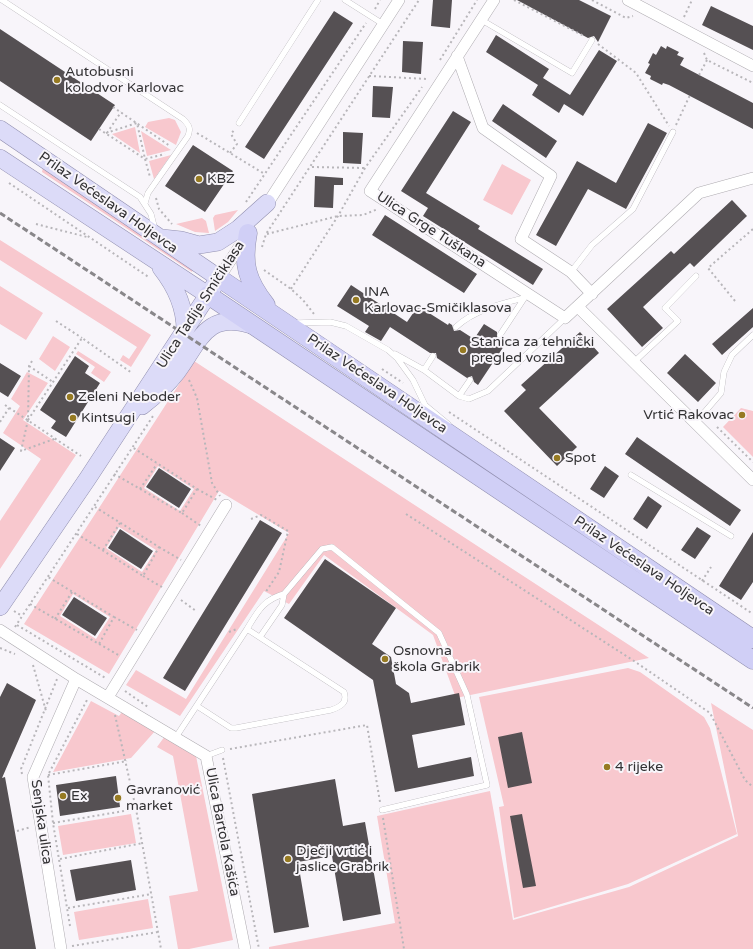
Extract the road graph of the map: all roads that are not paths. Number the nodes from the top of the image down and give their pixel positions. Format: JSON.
{"nodes":[{"id":1,"x":2,"y":0,"type":"edge"},
{"id":2,"x":318,"y":0,"type":"edge"},
{"id":3,"x":345,"y":0,"type":"edge"},
{"id":4,"x":399,"y":0,"type":"edge"},
{"id":5,"x":494,"y":0,"type":"edge"},
{"id":6,"x":628,"y":0,"type":"edge"},
{"id":7,"x":480,"y":19,"type":"junction"},
{"id":8,"x":383,"y":24,"type":"junction"},
{"id":9,"x":592,"y":40,"type":"road end"},
{"id":10,"x":457,"y":56,"type":"junction"},
{"id":11,"x":753,"y":66,"type":"edge"},
{"id":12,"x":0,"y":104,"type":"edge"},
{"id":13,"x":239,"y":123,"type":"road end"},
{"id":14,"x":0,"y":129,"type":"edge"},
{"id":15,"x":673,"y":132,"type":"road end"},
{"id":16,"x":0,"y":158,"type":"edge"},
{"id":17,"x":753,"y":178,"type":"edge"},
{"id":18,"x":145,"y":203,"type":"junction"},
{"id":19,"x":267,"y":203,"type":"junction"},
{"id":20,"x":248,"y":234,"type":"junction"},
{"id":21,"x":158,"y":238,"type":"junction"},
{"id":22,"x":155,"y":260,"type":"junction"},
{"id":23,"x":571,"y":272,"type":"junction"},
{"id":24,"x":696,"y":276,"type":"dead end"},
{"id":25,"x":219,"y":278,"type":"junction"},
{"id":26,"x":592,"y":294,"type":"junction"},
{"id":27,"x":208,"y":295,"type":"junction"},
{"id":28,"x":525,"y":296,"type":"junction"},
{"id":29,"x":578,"y":307,"type":"junction"},
{"id":30,"x":278,"y":317,"type":"junction"},
{"id":31,"x":565,"y":318,"type":"junction"},
{"id":32,"x":251,"y":325,"type":"junction"},
{"id":33,"x":456,"y":327,"type":"dead end"},
{"id":34,"x":185,"y":330,"type":"junction"},
{"id":35,"x":500,"y":335,"type":"dead end"},
{"id":36,"x":753,"y":336,"type":"edge"},
{"id":37,"x":388,"y":350,"type":"junction"},
{"id":38,"x":433,"y":356,"type":"dead end"},
{"id":39,"x":634,"y":362,"type":"junction"},
{"id":40,"x":424,"y":370,"type":"junction"},
{"id":41,"x":470,"y":380,"type":"dead end"},
{"id":42,"x":459,"y":396,"type":"junction"},
{"id":43,"x":128,"y":418,"type":"junction"},
{"id":44,"x":696,"y":422,"type":"junction"},
{"id":45,"x":456,"y":437,"type":"junction"},
{"id":46,"x":631,"y":475,"type":"dead end"},
{"id":47,"x":753,"y":480,"type":"edge"},
{"id":48,"x":226,"y":505,"type":"road end"},
{"id":49,"x":731,"y":536,"type":"dead end"},
{"id":50,"x":284,"y":594,"type":"junction"},
{"id":51,"x":0,"y":607,"type":"edge"},
{"id":52,"x":248,"y":629,"type":"junction"},
{"id":53,"x":4,"y":633,"type":"edge"},
{"id":54,"x":260,"y":637,"type":"junction"},
{"id":55,"x":753,"y":639,"type":"edge"},
{"id":56,"x":753,"y":660,"type":"edge"},
{"id":57,"x":76,"y":679,"type":"junction"},
{"id":58,"x":108,"y":697,"type":"junction"},
{"id":59,"x":197,"y":706,"type":"junction"},
{"id":60,"x":176,"y":737,"type":"junction"},
{"id":61,"x":222,"y":750,"type":"road end"},
{"id":62,"x":206,"y":756,"type":"junction"},
{"id":63,"x":382,"y":810,"type":"road end"},
{"id":64,"x":69,"y":948,"type":"edge"},
{"id":65,"x":245,"y":949,"type":"edge"}],
"edges":[{"from":1,"to":18,"type":"lane"},
{"from":2,"to":13,"type":"lane"},
{"from":3,"to":8,"type":"lane"},
{"from":4,"to":8,"type":"street","name":"Ulica Tadije Smičiklasa"},
{"from":5,"to":7,"type":"street","name":"Ulica Grge Tuškana"},
{"from":6,"to":11,"type":"street"},
{"from":7,"to":9,"type":"lane"},
{"from":7,"to":10,"type":"street","name":"Ulica Grge Tuškana"},
{"from":8,"to":19,"type":"street","name":"Ulica Tadije Smičiklasa"},
{"from":10,"to":23,"type":"street"},
{"from":10,"to":28,"type":"street","name":"Ulica Grge Tuškana"},
{"from":12,"to":18,"type":"lane"},
{"from":14,"to":21,"type":"main road","name":"Prilaz Većeslava Holjevca"},
{"from":15,"to":23,"type":"lane"},
{"from":16,"to":22,"type":"main road","name":"Prilaz Većeslava Holjevca"},
{"from":17,"to":26,"type":"street"},
{"from":18,"to":21,"type":"lane"},
{"from":19,"to":20,"type":"street","name":"Ulica Tadije Smičiklasa"},
{"from":19,"to":21,"type":"main road"},
{"from":20,"to":25,"type":"street","name":"Ulica Tadije Smičiklasa"},
{"from":20,"to":30,"type":"highway"},
{"from":21,"to":25,"type":"main road","name":"Prilaz Većeslava Holjevca"},
{"from":22,"to":27,"type":"main road","name":"Prilaz Većeslava Holjevca"},
{"from":22,"to":34,"type":"main road"},
{"from":23,"to":26,"type":"street"},
{"from":24,"to":39,"type":"lane"},
{"from":25,"to":27,"type":"main road","name":"Ulica Tadije Smičiklasa"},
{"from":25,"to":30,"type":"highway","name":"Prilaz Većeslava Holjevca"},
{"from":26,"to":29,"type":"street"},
{"from":27,"to":32,"type":"highway","name":"Prilaz Većeslava Holjevca"},
{"from":27,"to":34,"type":"main road","name":"Ulica Tadije Smičiklasa"},
{"from":28,"to":31,"type":"street","name":"Ulica Grge Tuškana"},
{"from":28,"to":33,"type":"lane"},
{"from":28,"to":35,"type":"lane"},
{"from":29,"to":31,"type":"street"},
{"from":29,"to":39,"type":"street"},
{"from":30,"to":37,"type":"lane"},
{"from":30,"to":45,"type":"highway","name":"Prilaz Većeslava Holjevca"},
{"from":31,"to":42,"type":"lane"},
{"from":32,"to":43,"type":"main road"},
{"from":32,"to":56,"type":"highway","name":"Prilaz Većeslava Holjevca"},
{"from":34,"to":43,"type":"main road","name":"Ulica Tadije Smičiklasa"},
{"from":36,"to":44,"type":"lane"},
{"from":37,"to":40,"type":"lane"},
{"from":37,"to":45,"type":"lane"},
{"from":38,"to":40,"type":"lane"},
{"from":39,"to":44,"type":"street"},
{"from":40,"to":42,"type":"lane"},
{"from":41,"to":42,"type":"lane"},
{"from":43,"to":51,"type":"main road","name":"Ulica Tadije Smičiklasa"},
{"from":44,"to":47,"type":"street"},
{"from":45,"to":55,"type":"highway","name":"Prilaz Većeslava Holjevca"},
{"from":46,"to":49,"type":"lane"},
{"from":48,"to":58,"type":"street"},
{"from":50,"to":52,"type":"lane"},
{"from":50,"to":54,"type":"lane"},
{"from":50,"to":63,"type":"lane"},
{"from":52,"to":54,"type":"lane"},
{"from":52,"to":59,"type":"lane"},
{"from":53,"to":57,"type":"street","name":"Ulica Bartola Kašića"},
{"from":54,"to":59,"type":"lane"},
{"from":57,"to":58,"type":"street","name":"Ulica Bartola Kašića"},
{"from":57,"to":64,"type":"street","name":"Senjska ulica"},
{"from":58,"to":60,"type":"street","name":"Ulica Bartola Kašića"},
{"from":59,"to":60,"type":"lane"},
{"from":60,"to":62,"type":"street","name":"Ulica Bartola Kašića"},
{"from":61,"to":62,"type":"lane"},
{"from":62,"to":65,"type":"street","name":"Ulica Bartola Kašića"}]}
